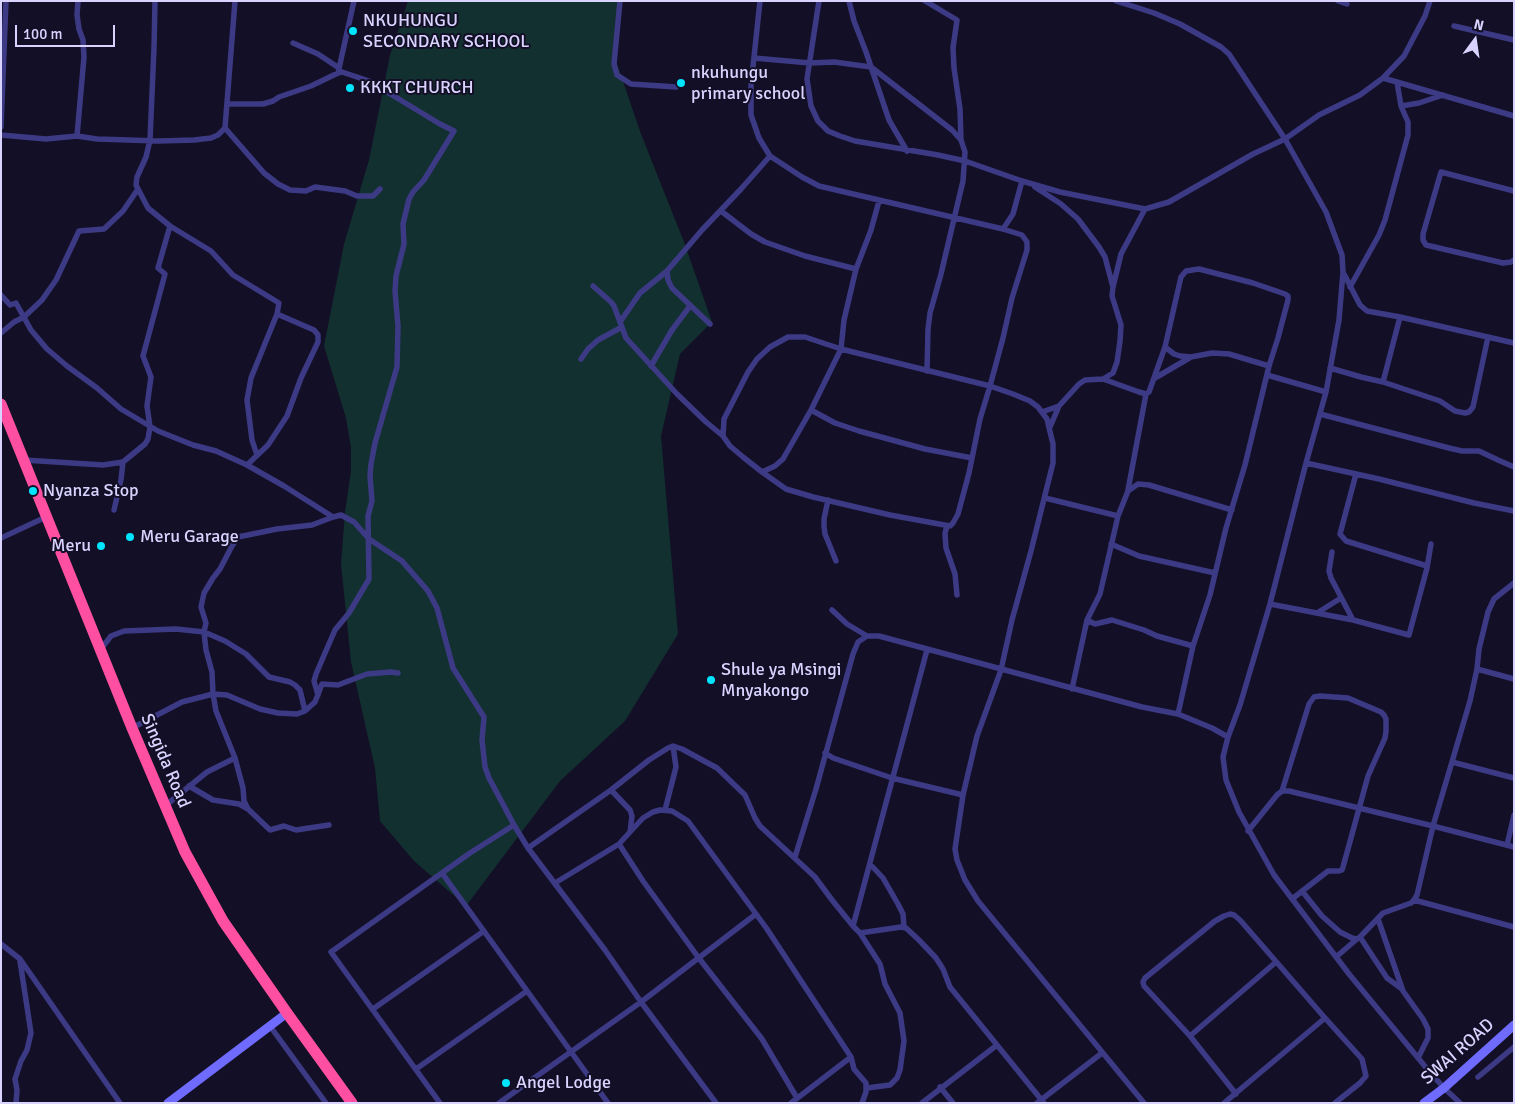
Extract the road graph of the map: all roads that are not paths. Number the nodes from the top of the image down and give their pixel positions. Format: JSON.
{"nodes":[{"id":1,"x":6,"y":1,"type":"edge"},
{"id":2,"x":78,"y":1,"type":"edge"},
{"id":3,"x":155,"y":1,"type":"edge"},
{"id":4,"x":235,"y":1,"type":"edge"},
{"id":5,"x":354,"y":1,"type":"edge"},
{"id":6,"x":620,"y":1,"type":"edge"},
{"id":7,"x":760,"y":1,"type":"edge"},
{"id":8,"x":819,"y":1,"type":"edge"},
{"id":9,"x":849,"y":1,"type":"edge"},
{"id":10,"x":925,"y":1,"type":"edge"},
{"id":11,"x":1116,"y":1,"type":"edge"},
{"id":12,"x":1338,"y":1,"type":"edge"},
{"id":13,"x":1430,"y":1,"type":"edge"},
{"id":14,"x":1347,"y":4,"type":"dead end"},
{"id":15,"x":1454,"y":26,"type":"dead end"},
{"id":16,"x":3,"y":30,"type":"edge"},
{"id":17,"x":1514,"y":40,"type":"edge"},
{"id":18,"x":293,"y":43,"type":"dead end"},
{"id":19,"x":754,"y":58,"type":"junction"},
{"id":20,"x":810,"y":63,"type":"junction"},
{"id":21,"x":871,"y":67,"type":"junction"},
{"id":22,"x":338,"y":70,"type":"junction"},
{"id":23,"x":1383,"y":78,"type":"junction"},
{"id":24,"x":1397,"y":82,"type":"junction"},
{"id":25,"x":676,"y":87,"type":"dead end"},
{"id":26,"x":1443,"y":95,"type":"junction"},
{"id":27,"x":227,"y":104,"type":"junction"},
{"id":28,"x":1402,"y":106,"type":"junction"},
{"id":29,"x":1514,"y":116,"type":"edge"},
{"id":30,"x":1,"y":127,"type":"edge"},
{"id":31,"x":225,"y":128,"type":"junction"},
{"id":32,"x":1,"y":135,"type":"edge"},
{"id":33,"x":77,"y":136,"type":"junction"},
{"id":34,"x":150,"y":140,"type":"junction"},
{"id":35,"x":961,"y":140,"type":"junction"},
{"id":36,"x":1285,"y":140,"type":"junction"},
{"id":37,"x":907,"y":151,"type":"junction"},
{"id":38,"x":770,"y":156,"type":"junction"},
{"id":39,"x":965,"y":162,"type":"junction"},
{"id":40,"x":1022,"y":181,"type":"junction"},
{"id":41,"x":1029,"y":183,"type":"junction"},
{"id":42,"x":138,"y":189,"type":"junction"},
{"id":43,"x":380,"y":189,"type":"dead end"},
{"id":44,"x":1514,"y":191,"type":"edge"},
{"id":45,"x":879,"y":201,"type":"junction"},
{"id":46,"x":1145,"y":209,"type":"junction"},
{"id":47,"x":721,"y":211,"type":"junction"},
{"id":48,"x":954,"y":219,"type":"junction"},
{"id":49,"x":170,"y":226,"type":"junction"},
{"id":50,"x":1003,"y":230,"type":"junction"},
{"id":51,"x":1514,"y":260,"type":"edge"},
{"id":52,"x":856,"y":269,"type":"junction"},
{"id":53,"x":667,"y":271,"type":"junction"},
{"id":54,"x":1343,"y":272,"type":"junction"},
{"id":55,"x":593,"y":286,"type":"dead end"},
{"id":56,"x":1113,"y":287,"type":"junction"},
{"id":57,"x":1350,"y":287,"type":"junction"},
{"id":58,"x":1,"y":295,"type":"edge"},
{"id":59,"x":690,"y":306,"type":"junction"},
{"id":60,"x":277,"y":314,"type":"junction"},
{"id":61,"x":24,"y":317,"type":"junction"},
{"id":62,"x":1400,"y":317,"type":"junction"},
{"id":63,"x":621,"y":324,"type":"junction"},
{"id":64,"x":710,"y":324,"type":"dead end"},
{"id":65,"x":1,"y":333,"type":"edge"},
{"id":66,"x":1488,"y":337,"type":"junction"},
{"id":67,"x":1514,"y":343,"type":"edge"},
{"id":68,"x":1165,"y":347,"type":"junction"},
{"id":69,"x":841,"y":349,"type":"junction"},
{"id":70,"x":1191,"y":357,"type":"junction"},
{"id":71,"x":581,"y":359,"type":"dead end"},
{"id":72,"x":651,"y":366,"type":"junction"},
{"id":73,"x":1269,"y":366,"type":"junction"},
{"id":74,"x":1330,"y":368,"type":"junction"},
{"id":75,"x":927,"y":371,"type":"junction"},
{"id":76,"x":1267,"y":375,"type":"junction"},
{"id":77,"x":1155,"y":378,"type":"junction"},
{"id":78,"x":1103,"y":379,"type":"junction"},
{"id":79,"x":1383,"y":382,"type":"junction"},
{"id":80,"x":990,"y":386,"type":"junction"},
{"id":81,"x":1326,"y":392,"type":"junction"},
{"id":82,"x":1146,"y":394,"type":"junction"},
{"id":83,"x":1,"y":404,"type":"edge"},
{"id":84,"x":1059,"y":406,"type":"junction"},
{"id":85,"x":811,"y":410,"type":"junction"},
{"id":86,"x":1042,"y":412,"type":"junction"},
{"id":87,"x":1320,"y":414,"type":"junction"},
{"id":88,"x":150,"y":427,"type":"junction"},
{"id":89,"x":1050,"y":427,"type":"junction"},
{"id":90,"x":723,"y":436,"type":"junction"},
{"id":91,"x":257,"y":456,"type":"junction"},
{"id":92,"x":972,"y":458,"type":"junction"},
{"id":93,"x":24,"y":460,"type":"junction"},
{"id":94,"x":123,"y":462,"type":"junction"},
{"id":95,"x":1306,"y":463,"type":"junction"},
{"id":96,"x":247,"y":465,"type":"junction"},
{"id":97,"x":1514,"y":466,"type":"edge"},
{"id":98,"x":762,"y":472,"type":"junction"},
{"id":99,"x":1356,"y":474,"type":"junction"},
{"id":100,"x":1128,"y":491,"type":"junction"},
{"id":101,"x":1045,"y":498,"type":"junction"},
{"id":102,"x":828,"y":500,"type":"junction"},
{"id":103,"x":114,"y":510,"type":"dead end"},
{"id":104,"x":1232,"y":510,"type":"junction"},
{"id":105,"x":1514,"y":511,"type":"edge"},
{"id":106,"x":1118,"y":516,"type":"junction"},
{"id":107,"x":46,"y":517,"type":"junction"},
{"id":108,"x":333,"y":517,"type":"junction"},
{"id":109,"x":947,"y":526,"type":"junction"},
{"id":110,"x":1,"y":538,"type":"edge"},
{"id":111,"x":369,"y":539,"type":"junction"},
{"id":112,"x":1111,"y":544,"type":"junction"},
{"id":113,"x":1431,"y":544,"type":"dead end"},
{"id":114,"x":1332,"y":552,"type":"dead end"},
{"id":115,"x":836,"y":561,"type":"dead end"},
{"id":116,"x":1427,"y":566,"type":"junction"},
{"id":117,"x":1215,"y":573,"type":"junction"},
{"id":118,"x":1514,"y":583,"type":"edge"},
{"id":119,"x":958,"y":595,"type":"dead end"},
{"id":120,"x":1342,"y":598,"type":"junction"},
{"id":121,"x":1270,"y":604,"type":"junction"},
{"id":122,"x":832,"y":610,"type":"dead end"},
{"id":123,"x":1317,"y":614,"type":"junction"},
{"id":124,"x":1087,"y":620,"type":"junction"},
{"id":125,"x":1353,"y":620,"type":"junction"},
{"id":126,"x":204,"y":632,"type":"junction"},
{"id":127,"x":868,"y":636,"type":"junction"},
{"id":128,"x":1193,"y":646,"type":"junction"},
{"id":129,"x":100,"y":649,"type":"junction"},
{"id":130,"x":927,"y":650,"type":"junction"},
{"id":131,"x":1477,"y":669,"type":"junction"},
{"id":132,"x":1001,"y":670,"type":"junction"},
{"id":133,"x":398,"y":673,"type":"dead end"},
{"id":134,"x":1514,"y":679,"type":"edge"},
{"id":135,"x":1072,"y":688,"type":"junction"},
{"id":136,"x":213,"y":694,"type":"junction"},
{"id":137,"x":318,"y":695,"type":"junction"},
{"id":138,"x":305,"y":711,"type":"junction"},
{"id":139,"x":1178,"y":714,"type":"junction"},
{"id":140,"x":132,"y":728,"type":"junction"},
{"id":141,"x":1228,"y":737,"type":"junction"},
{"id":142,"x":673,"y":746,"type":"junction"},
{"id":143,"x":825,"y":753,"type":"junction"},
{"id":144,"x":235,"y":758,"type":"junction"},
{"id":145,"x":1452,"y":762,"type":"junction"},
{"id":146,"x":892,"y":778,"type":"junction"},
{"id":147,"x":1514,"y":778,"type":"edge"},
{"id":148,"x":189,"y":786,"type":"junction"},
{"id":149,"x":611,"y":790,"type":"junction"},
{"id":150,"x":1282,"y":791,"type":"junction"},
{"id":151,"x":963,"y":795,"type":"junction"},
{"id":152,"x":165,"y":806,"type":"junction"},
{"id":153,"x":248,"y":809,"type":"junction"},
{"id":154,"x":1359,"y":809,"type":"junction"},
{"id":155,"x":665,"y":810,"type":"junction"},
{"id":156,"x":1514,"y":815,"type":"edge"},
{"id":157,"x":514,"y":824,"type":"junction"},
{"id":158,"x":329,"y":825,"type":"dead end"},
{"id":159,"x":1433,"y":826,"type":"junction"},
{"id":160,"x":1248,"y":830,"type":"junction"},
{"id":161,"x":630,"y":832,"type":"junction"},
{"id":162,"x":620,"y":844,"type":"junction"},
{"id":163,"x":1507,"y":845,"type":"junction"},
{"id":164,"x":1514,"y":847,"type":"edge"},
{"id":165,"x":528,"y":848,"type":"junction"},
{"id":166,"x":795,"y":857,"type":"junction"},
{"id":167,"x":870,"y":864,"type":"junction"},
{"id":168,"x":442,"y":872,"type":"junction"},
{"id":169,"x":555,"y":883,"type":"junction"},
{"id":170,"x":1302,"y":891,"type":"junction"},
{"id":171,"x":1292,"y":899,"type":"junction"},
{"id":172,"x":1414,"y":900,"type":"junction"},
{"id":173,"x":756,"y":914,"type":"junction"},
{"id":174,"x":1378,"y":919,"type":"junction"},
{"id":175,"x":853,"y":926,"type":"junction"},
{"id":176,"x":904,"y":927,"type":"junction"},
{"id":177,"x":1514,"y":927,"type":"edge"},
{"id":178,"x":484,"y":931,"type":"junction"},
{"id":179,"x":860,"y":933,"type":"junction"},
{"id":180,"x":1358,"y":938,"type":"junction"},
{"id":181,"x":1,"y":944,"type":"edge"},
{"id":182,"x":698,"y":957,"type":"junction"},
{"id":183,"x":1336,"y":957,"type":"junction"},
{"id":184,"x":20,"y":959,"type":"junction"},
{"id":185,"x":1276,"y":962,"type":"junction"},
{"id":186,"x":1403,"y":990,"type":"junction"},
{"id":187,"x":527,"y":991,"type":"junction"},
{"id":188,"x":641,"y":1002,"type":"junction"},
{"id":189,"x":373,"y":1009,"type":"junction"},
{"id":190,"x":286,"y":1014,"type":"junction"},
{"id":191,"x":1324,"y":1018,"type":"junction"},
{"id":192,"x":1514,"y":1025,"type":"edge"},
{"id":193,"x":270,"y":1026,"type":"junction"},
{"id":194,"x":1190,"y":1036,"type":"junction"},
{"id":195,"x":997,"y":1045,"type":"junction"},
{"id":196,"x":1514,"y":1047,"type":"edge"},
{"id":197,"x":571,"y":1052,"type":"junction"},
{"id":198,"x":1102,"y":1053,"type":"junction"},
{"id":199,"x":851,"y":1057,"type":"junction"},
{"id":200,"x":1418,"y":1058,"type":"junction"},
{"id":201,"x":416,"y":1069,"type":"junction"},
{"id":202,"x":1478,"y":1077,"type":"dead end"},
{"id":203,"x":940,"y":1087,"type":"junction"},
{"id":204,"x":867,"y":1088,"type":"junction"},
{"id":205,"x":1444,"y":1088,"type":"junction"},
{"id":206,"x":1236,"y":1094,"type":"junction"},
{"id":207,"x":797,"y":1098,"type":"junction"},
{"id":208,"x":1040,"y":1102,"type":"edge"},
{"id":209,"x":16,"y":1103,"type":"edge"},
{"id":210,"x":120,"y":1103,"type":"edge"},
{"id":211,"x":168,"y":1103,"type":"edge"},
{"id":212,"x":326,"y":1103,"type":"edge"},
{"id":213,"x":352,"y":1103,"type":"edge"},
{"id":214,"x":440,"y":1103,"type":"edge"},
{"id":215,"x":500,"y":1103,"type":"edge"},
{"id":216,"x":608,"y":1103,"type":"edge"},
{"id":217,"x":716,"y":1103,"type":"edge"},
{"id":218,"x":791,"y":1103,"type":"edge"},
{"id":219,"x":862,"y":1103,"type":"edge"},
{"id":220,"x":922,"y":1103,"type":"edge"},
{"id":221,"x":953,"y":1103,"type":"edge"},
{"id":222,"x":1144,"y":1103,"type":"edge"},
{"id":223,"x":1224,"y":1103,"type":"edge"},
{"id":224,"x":1335,"y":1103,"type":"edge"},
{"id":225,"x":1424,"y":1103,"type":"edge"},
{"id":226,"x":1460,"y":1103,"type":"edge"}],
"edges":[{"from":1,"to":16,"type":"street"},
{"from":2,"to":33,"type":"street"},
{"from":3,"to":34,"type":"street"},
{"from":4,"to":27,"type":"street"},
{"from":5,"to":22,"type":"street"},
{"from":6,"to":25,"type":"street"},
{"from":7,"to":19,"type":"street"},
{"from":8,"to":20,"type":"street"},
{"from":9,"to":21,"type":"street"},
{"from":10,"to":35,"type":"street"},
{"from":11,"to":36,"type":"street"},
{"from":12,"to":14,"type":"street"},
{"from":13,"to":23,"type":"street"},
{"from":15,"to":17,"type":"street"},
{"from":16,"to":30,"type":"street"},
{"from":18,"to":22,"type":"street"},
{"from":19,"to":20,"type":"street"},
{"from":19,"to":38,"type":"street"},
{"from":20,"to":21,"type":"street"},
{"from":20,"to":37,"type":"street"},
{"from":21,"to":35,"type":"street"},
{"from":21,"to":37,"type":"street"},
{"from":22,"to":27,"type":"street"},
{"from":22,"to":111,"type":"street"},
{"from":23,"to":24,"type":"street"},
{"from":23,"to":36,"type":"street"},
{"from":24,"to":26,"type":"street"},
{"from":24,"to":28,"type":"street"},
{"from":26,"to":28,"type":"street"},
{"from":26,"to":29,"type":"street"},
{"from":27,"to":31,"type":"street"},
{"from":28,"to":57,"type":"street"},
{"from":31,"to":34,"type":"street"},
{"from":31,"to":43,"type":"street"},
{"from":32,"to":33,"type":"street"},
{"from":33,"to":34,"type":"street"},
{"from":34,"to":42,"type":"street"},
{"from":35,"to":39,"type":"street"},
{"from":36,"to":46,"type":"street"},
{"from":36,"to":54,"type":"street"},
{"from":37,"to":39,"type":"street"},
{"from":38,"to":45,"type":"street"},
{"from":38,"to":47,"type":"street"},
{"from":39,"to":40,"type":"street"},
{"from":39,"to":48,"type":"street"},
{"from":40,"to":41,"type":"street"},
{"from":40,"to":50,"type":"street"},
{"from":41,"to":46,"type":"street"},
{"from":41,"to":56,"type":"street"},
{"from":42,"to":49,"type":"street"},
{"from":42,"to":61,"type":"street"},
{"from":44,"to":51,"type":"street"},
{"from":45,"to":48,"type":"street"},
{"from":45,"to":52,"type":"street"},
{"from":46,"to":56,"type":"street"},
{"from":47,"to":52,"type":"street"},
{"from":47,"to":53,"type":"street"},
{"from":48,"to":50,"type":"street"},
{"from":48,"to":75,"type":"street"},
{"from":49,"to":60,"type":"street"},
{"from":49,"to":88,"type":"street"},
{"from":50,"to":80,"type":"street"},
{"from":52,"to":69,"type":"street"},
{"from":53,"to":59,"type":"street"},
{"from":53,"to":63,"type":"street"},
{"from":54,"to":57,"type":"street"},
{"from":54,"to":74,"type":"street"},
{"from":55,"to":63,"type":"street"},
{"from":56,"to":78,"type":"street"},
{"from":57,"to":62,"type":"street"},
{"from":58,"to":61,"type":"street"},
{"from":59,"to":64,"type":"street"},
{"from":59,"to":72,"type":"street"},
{"from":60,"to":91,"type":"street"},
{"from":60,"to":91,"type":"street"},
{"from":61,"to":65,"type":"street"},
{"from":61,"to":88,"type":"street"},
{"from":62,"to":66,"type":"street"},
{"from":62,"to":79,"type":"street"},
{"from":63,"to":71,"type":"street"},
{"from":63,"to":72,"type":"street"},
{"from":66,"to":67,"type":"street"},
{"from":66,"to":79,"type":"street"},
{"from":68,"to":70,"type":"street"},
{"from":68,"to":73,"type":"street"},
{"from":68,"to":77,"type":"street"},
{"from":69,"to":75,"type":"street"},
{"from":69,"to":85,"type":"street"},
{"from":69,"to":90,"type":"street"},
{"from":70,"to":73,"type":"street"},
{"from":70,"to":77,"type":"street"},
{"from":72,"to":90,"type":"street"},
{"from":73,"to":76,"type":"street"},
{"from":74,"to":79,"type":"street"},
{"from":74,"to":81,"type":"street"},
{"from":75,"to":80,"type":"street"},
{"from":76,"to":81,"type":"street"},
{"from":76,"to":104,"type":"street"},
{"from":77,"to":82,"type":"street"},
{"from":78,"to":82,"type":"street"},
{"from":78,"to":84,"type":"street"},
{"from":80,"to":86,"type":"street"},
{"from":80,"to":92,"type":"street"},
{"from":81,"to":87,"type":"street"},
{"from":82,"to":100,"type":"street"},
{"from":83,"to":93,"type":"highway","name":"Singida Road"},
{"from":84,"to":86,"type":"street"},
{"from":84,"to":89,"type":"street"},
{"from":85,"to":92,"type":"street"},
{"from":85,"to":98,"type":"street"},
{"from":86,"to":89,"type":"street"},
{"from":87,"to":95,"type":"street"},
{"from":87,"to":97,"type":"street"},
{"from":88,"to":94,"type":"street"},
{"from":88,"to":96,"type":"street"},
{"from":89,"to":101,"type":"street"},
{"from":90,"to":98,"type":"street"},
{"from":91,"to":96,"type":"street"},
{"from":92,"to":109,"type":"street"},
{"from":93,"to":94,"type":"street"},
{"from":93,"to":107,"type":"highway","name":"Singida Road"},
{"from":94,"to":103,"type":"street"},
{"from":95,"to":99,"type":"street"},
{"from":95,"to":121,"type":"street"},
{"from":96,"to":108,"type":"street"},
{"from":98,"to":102,"type":"street"},
{"from":99,"to":105,"type":"street"},
{"from":99,"to":116,"type":"street"},
{"from":100,"to":104,"type":"street"},
{"from":100,"to":106,"type":"street"},
{"from":101,"to":106,"type":"street"},
{"from":101,"to":132,"type":"street"},
{"from":102,"to":109,"type":"street"},
{"from":102,"to":115,"type":"street"},
{"from":104,"to":117,"type":"street"},
{"from":106,"to":112,"type":"street"},
{"from":107,"to":110,"type":"street"},
{"from":107,"to":129,"type":"highway","name":"Singida Road"},
{"from":108,"to":111,"type":"street"},
{"from":108,"to":126,"type":"street"},
{"from":109,"to":119,"type":"street"},
{"from":111,"to":137,"type":"street"},
{"from":111,"to":157,"type":"street"},
{"from":112,"to":117,"type":"street"},
{"from":112,"to":124,"type":"street"},
{"from":113,"to":116,"type":"street"},
{"from":114,"to":120,"type":"street"},
{"from":116,"to":125,"type":"street"},
{"from":117,"to":128,"type":"street"},
{"from":118,"to":131,"type":"street"},
{"from":120,"to":123,"type":"street"},
{"from":120,"to":125,"type":"street"},
{"from":121,"to":123,"type":"street"},
{"from":121,"to":141,"type":"street"},
{"from":122,"to":127,"type":"street"},
{"from":123,"to":125,"type":"street"},
{"from":124,"to":128,"type":"street"},
{"from":124,"to":135,"type":"street"},
{"from":126,"to":129,"type":"street"},
{"from":126,"to":136,"type":"street"},
{"from":126,"to":138,"type":"street"},
{"from":127,"to":130,"type":"street"},
{"from":127,"to":143,"type":"street"},
{"from":128,"to":139,"type":"street"},
{"from":129,"to":140,"type":"highway","name":"Singida Road"},
{"from":130,"to":132,"type":"street"},
{"from":130,"to":146,"type":"street"},
{"from":131,"to":134,"type":"street"},
{"from":131,"to":145,"type":"street"},
{"from":132,"to":135,"type":"street"},
{"from":132,"to":151,"type":"street"},
{"from":133,"to":137,"type":"street"},
{"from":135,"to":139,"type":"street"},
{"from":136,"to":138,"type":"street"},
{"from":136,"to":140,"type":"street"},
{"from":136,"to":144,"type":"street"},
{"from":137,"to":138,"type":"street"},
{"from":139,"to":141,"type":"street"},
{"from":140,"to":152,"type":"highway","name":"Singida Road"},
{"from":141,"to":160,"type":"street"},
{"from":142,"to":149,"type":"street"},
{"from":142,"to":155,"type":"street"},
{"from":142,"to":166,"type":"street"},
{"from":143,"to":146,"type":"street"},
{"from":143,"to":166,"type":"street"},
{"from":144,"to":148,"type":"street"},
{"from":144,"to":153,"type":"street"},
{"from":145,"to":147,"type":"street"},
{"from":145,"to":159,"type":"street"},
{"from":146,"to":151,"type":"street"},
{"from":146,"to":167,"type":"street"},
{"from":148,"to":152,"type":"street"},
{"from":148,"to":153,"type":"street"},
{"from":149,"to":161,"type":"street"},
{"from":149,"to":165,"type":"street"},
{"from":150,"to":154,"type":"street"},
{"from":150,"to":154,"type":"street"},
{"from":150,"to":160,"type":"street"},
{"from":151,"to":198,"type":"street"},
{"from":152,"to":190,"type":"highway","name":"Singida Road"},
{"from":153,"to":158,"type":"street"},
{"from":154,"to":159,"type":"street"},
{"from":154,"to":170,"type":"street"},
{"from":155,"to":161,"type":"street"},
{"from":155,"to":173,"type":"street"},
{"from":156,"to":163,"type":"street"},
{"from":157,"to":165,"type":"street"},
{"from":157,"to":168,"type":"street"},
{"from":159,"to":163,"type":"street"},
{"from":159,"to":172,"type":"street"},
{"from":160,"to":171,"type":"street"},
{"from":161,"to":162,"type":"street"},
{"from":162,"to":169,"type":"street"},
{"from":162,"to":182,"type":"street"},
{"from":163,"to":164,"type":"street"},
{"from":165,"to":169,"type":"street"},
{"from":166,"to":175,"type":"street"},
{"from":167,"to":175,"type":"street"},
{"from":167,"to":176,"type":"street"},
{"from":168,"to":178,"type":"street"},
{"from":168,"to":189,"type":"street"},
{"from":169,"to":188,"type":"street"},
{"from":170,"to":171,"type":"street"},
{"from":170,"to":180,"type":"street"},
{"from":171,"to":183,"type":"street"},
{"from":172,"to":174,"type":"street"},
{"from":172,"to":177,"type":"street"},
{"from":173,"to":182,"type":"street"},
{"from":173,"to":199,"type":"street"},
{"from":174,"to":180,"type":"street"},
{"from":174,"to":186,"type":"street"},
{"from":175,"to":179,"type":"street"},
{"from":176,"to":179,"type":"street"},
{"from":176,"to":195,"type":"street"},
{"from":178,"to":187,"type":"street"},
{"from":178,"to":189,"type":"street"},
{"from":179,"to":204,"type":"street"},
{"from":180,"to":183,"type":"street"},
{"from":180,"to":186,"type":"street"},
{"from":181,"to":184,"type":"street"},
{"from":182,"to":188,"type":"street"},
{"from":182,"to":207,"type":"street"},
{"from":183,"to":200,"type":"street"},
{"from":184,"to":209,"type":"street"},
{"from":184,"to":210,"type":"street"},
{"from":185,"to":191,"type":"street"},
{"from":185,"to":194,"type":"street"},
{"from":185,"to":194,"type":"street"},
{"from":186,"to":200,"type":"street"},
{"from":187,"to":197,"type":"street"},
{"from":187,"to":201,"type":"street"},
{"from":188,"to":197,"type":"street"},
{"from":188,"to":217,"type":"street"},
{"from":189,"to":201,"type":"street"},
{"from":190,"to":193,"type":"street"},
{"from":190,"to":213,"type":"highway","name":"Singida Road"},
{"from":191,"to":206,"type":"street"},
{"from":191,"to":224,"type":"street"},
{"from":192,"to":205,"type":"street","name":"SWAI ROAD"},
{"from":193,"to":211,"type":"street"},
{"from":193,"to":212,"type":"street"},
{"from":194,"to":206,"type":"street"},
{"from":195,"to":203,"type":"street"},
{"from":195,"to":208,"type":"street"},
{"from":196,"to":202,"type":"street"},
{"from":197,"to":215,"type":"street"},
{"from":197,"to":216,"type":"street"},
{"from":198,"to":208,"type":"street"},
{"from":198,"to":222,"type":"street"},
{"from":199,"to":204,"type":"street"},
{"from":199,"to":207,"type":"street"},
{"from":200,"to":205,"type":"street"},
{"from":201,"to":214,"type":"street"},
{"from":203,"to":220,"type":"street"},
{"from":203,"to":221,"type":"street"},
{"from":204,"to":219,"type":"street"},
{"from":205,"to":225,"type":"street","name":"SWAI ROAD"},
{"from":205,"to":226,"type":"street"},
{"from":206,"to":223,"type":"street"},
{"from":207,"to":218,"type":"street"}]}
